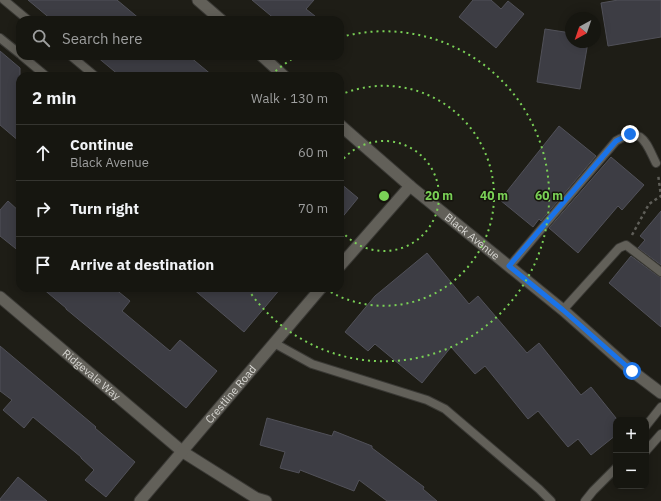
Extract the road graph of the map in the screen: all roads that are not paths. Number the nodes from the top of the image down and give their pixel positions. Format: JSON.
{"nodes":[{"id":1,"x":4,"y":0,"type":"edge"},
{"id":2,"x":203,"y":2,"type":"edge"},
{"id":3,"x":23,"y":16,"type":"edge"},
{"id":4,"x":217,"y":16,"type":"edge"},
{"id":5,"x":0,"y":38,"type":"edge"},
{"id":6,"x":16,"y":51,"type":"edge"},
{"id":7,"x":27,"y":60,"type":"edge"},
{"id":8,"x":76,"y":60,"type":"edge"},
{"id":9,"x":266,"y":60,"type":"edge"},
{"id":10,"x":41,"y":72,"type":"edge"},
{"id":11,"x":90,"y":72,"type":"edge"},
{"id":12,"x":280,"y":72,"type":"edge"},
{"id":13,"x":344,"y":128,"type":"edge"},
{"id":14,"x":656,"y":163,"type":"road end"},
{"id":15,"x":410,"y":186,"type":"junction"},
{"id":16,"x":344,"y":261,"type":"edge"},
{"id":17,"x":509,"y":266,"type":"junction"},
{"id":18,"x":661,"y":272,"type":"edge"},
{"id":19,"x":318,"y":292,"type":"edge"},
{"id":20,"x":0,"y":297,"type":"edge"},
{"id":21,"x":563,"y":310,"type":"junction"},
{"id":22,"x":274,"y":343,"type":"junction"},
{"id":23,"x":661,"y":394,"type":"edge"},
{"id":24,"x":661,"y":407,"type":"edge"},
{"id":25,"x":649,"y":422,"type":"edge"},
{"id":26,"x":661,"y":434,"type":"edge"},
{"id":27,"x":649,"y":448,"type":"edge"},
{"id":28,"x":182,"y":452,"type":"junction"},
{"id":29,"x":613,"y":471,"type":"edge"},
{"id":30,"x":140,"y":501,"type":"edge"},
{"id":31,"x":266,"y":501,"type":"edge"},
{"id":32,"x":551,"y":501,"type":"edge"},
{"id":33,"x":585,"y":501,"type":"edge"}],
"edges":[{"from":1,"to":3,"type":"lane"},
{"from":2,"to":4,"type":"street"},
{"from":5,"to":6,"type":"lane"},
{"from":7,"to":10,"type":"lane"},
{"from":8,"to":11,"type":"lane"},
{"from":9,"to":12,"type":"street"},
{"from":13,"to":15,"type":"street","name":"Black Avenue"},
{"from":14,"to":17,"type":"lane"},
{"from":15,"to":16,"type":"street"},
{"from":15,"to":17,"type":"street","name":"Black Avenue"},
{"from":17,"to":21,"type":"street","name":"Black Avenue"},
{"from":18,"to":21,"type":"lane"},
{"from":19,"to":22,"type":"street","name":"Crestline Road"},
{"from":20,"to":28,"type":"street","name":"Ridgevale Way"},
{"from":21,"to":23,"type":"street","name":"Black Avenue"},
{"from":22,"to":28,"type":"street","name":"Crestline Road"},
{"from":22,"to":32,"type":"lane"},
{"from":24,"to":25,"type":"lane"},
{"from":26,"to":27,"type":"lane"},
{"from":28,"to":30,"type":"street","name":"Crestline Road"},
{"from":28,"to":31,"type":"street","name":"Ridgevale Way"},
{"from":29,"to":33,"type":"lane"}]}
